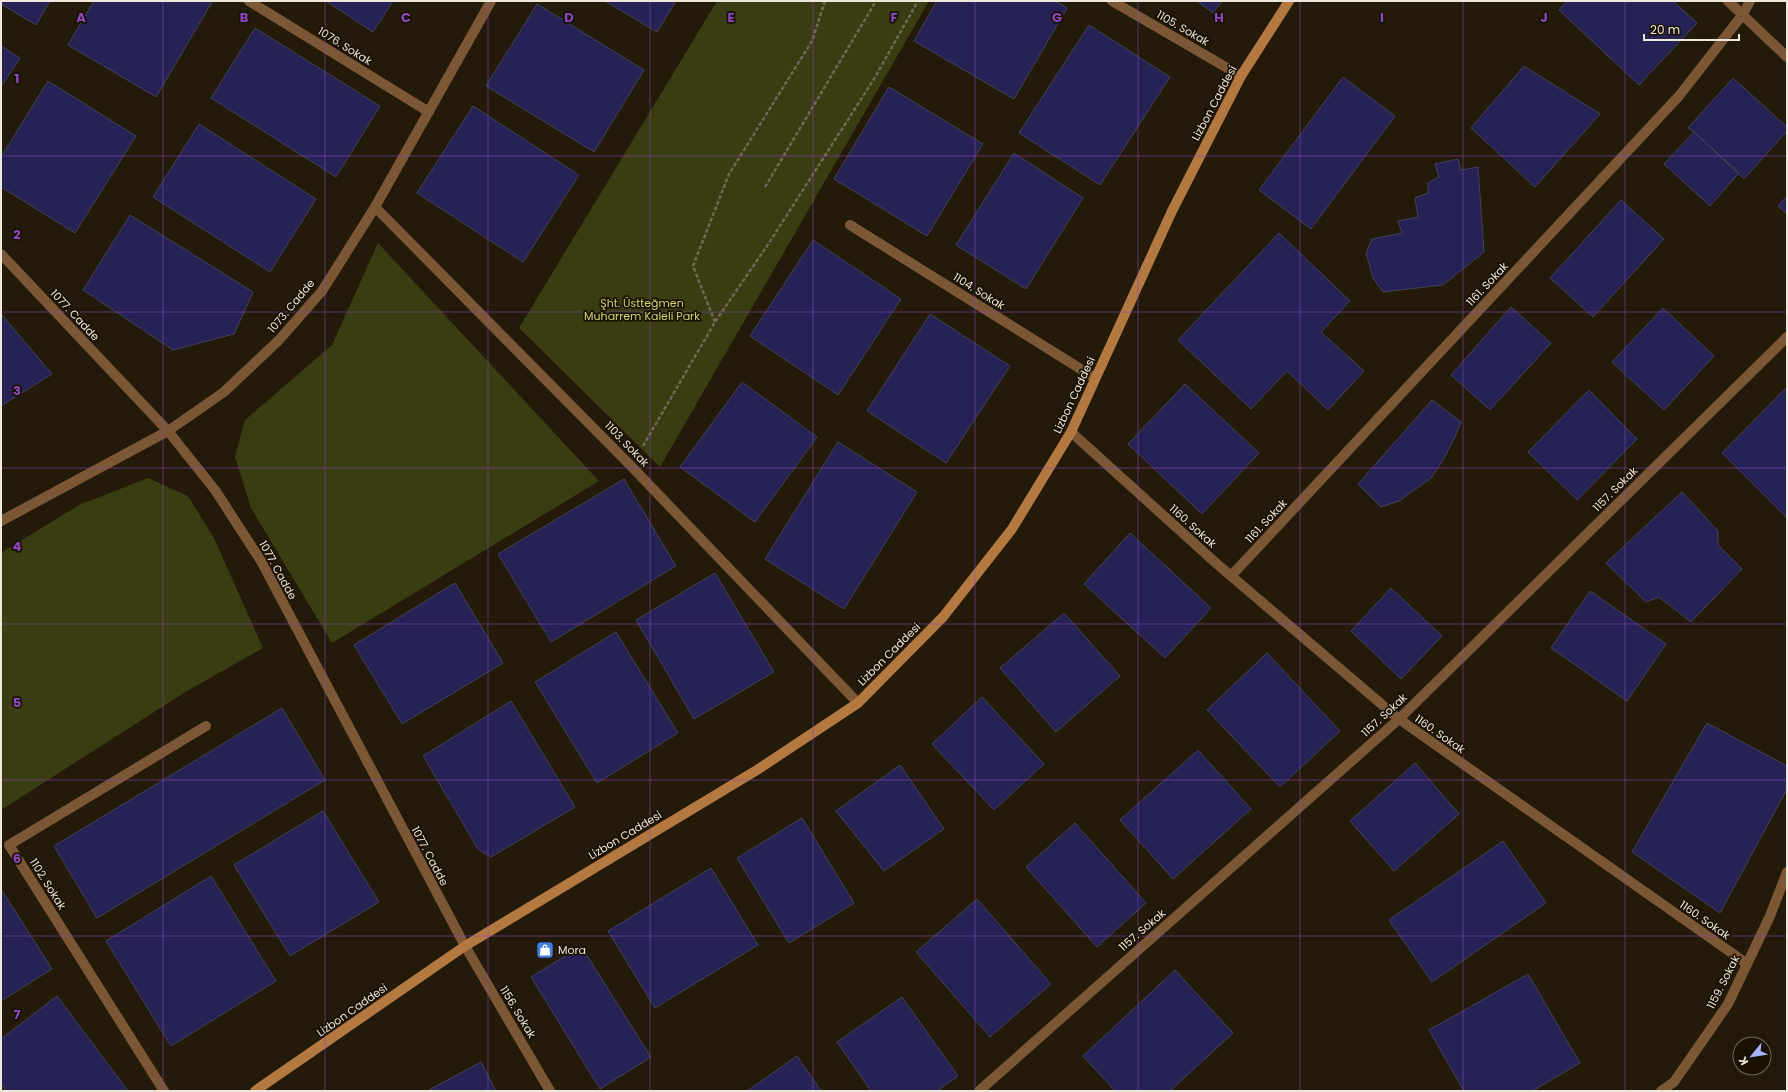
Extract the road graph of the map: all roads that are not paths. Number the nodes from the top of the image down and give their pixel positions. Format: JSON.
{"nodes":[{"id":1,"x":249,"y":1,"type":"edge"},
{"id":2,"x":491,"y":1,"type":"edge"},
{"id":3,"x":1112,"y":1,"type":"edge"},
{"id":4,"x":1289,"y":1,"type":"edge"},
{"id":5,"x":1728,"y":1,"type":"edge"},
{"id":6,"x":1750,"y":1,"type":"edge"},
{"id":7,"x":1743,"y":14,"type":"junction"},
{"id":8,"x":1787,"y":57,"type":"edge"},
{"id":9,"x":1241,"y":76,"type":"junction"},
{"id":10,"x":429,"y":112,"type":"junction"},
{"id":11,"x":375,"y":207,"type":"junction"},
{"id":12,"x":850,"y":225,"type":"dead end"},
{"id":13,"x":1,"y":254,"type":"edge"},
{"id":14,"x":1787,"y":338,"type":"edge"},
{"id":15,"x":1095,"y":378,"type":"junction"},
{"id":16,"x":168,"y":431,"type":"junction"},
{"id":17,"x":1071,"y":432,"type":"junction"},
{"id":18,"x":1,"y":521,"type":"edge"},
{"id":19,"x":1231,"y":576,"type":"junction"},
{"id":20,"x":858,"y":702,"type":"junction"},
{"id":21,"x":1399,"y":719,"type":"junction"},
{"id":22,"x":206,"y":726,"type":"dead end"},
{"id":23,"x":1787,"y":872,"type":"edge"},
{"id":24,"x":465,"y":946,"type":"junction"},
{"id":25,"x":1746,"y":963,"type":"junction"},
{"id":26,"x":164,"y":1091,"type":"edge"},
{"id":27,"x":255,"y":1091,"type":"edge"},
{"id":28,"x":550,"y":1091,"type":"edge"},
{"id":29,"x":979,"y":1091,"type":"edge"},
{"id":30,"x":1661,"y":1091,"type":"edge"}],
"edges":[{"from":1,"to":10,"type":"street","name":"1076. Sokak"},
{"from":2,"to":10,"type":"street","name":"1073. Cadde"},
{"from":3,"to":9,"type":"street","name":"1105. Sokak"},
{"from":4,"to":9,"type":"main road","name":"Lizbon Caddesi"},
{"from":5,"to":7,"type":"street"},
{"from":6,"to":7,"type":"street","name":"1161. Sokak"},
{"from":7,"to":8,"type":"street"},
{"from":7,"to":19,"type":"street","name":"1161. Sokak"},
{"from":9,"to":15,"type":"main road","name":"Lizbon Caddesi"},
{"from":10,"to":11,"type":"street","name":"1073. Cadde"},
{"from":11,"to":16,"type":"street","name":"1073. Cadde"},
{"from":11,"to":20,"type":"street","name":"1103. Sokak"},
{"from":12,"to":15,"type":"street","name":"1104. Sokak"},
{"from":13,"to":16,"type":"street","name":"1077. Cadde"},
{"from":14,"to":21,"type":"street","name":"1157. Sokak"},
{"from":15,"to":17,"type":"main road","name":"Lizbon Caddesi"},
{"from":16,"to":18,"type":"street","name":"1073. Cadde"},
{"from":16,"to":24,"type":"street","name":"1077. Cadde"},
{"from":17,"to":19,"type":"street","name":"1160. Sokak"},
{"from":17,"to":20,"type":"main road","name":"Lizbon Caddesi"},
{"from":19,"to":21,"type":"street","name":"1160. Sokak"},
{"from":20,"to":24,"type":"main road","name":"Lizbon Caddesi"},
{"from":21,"to":25,"type":"street","name":"1160. Sokak"},
{"from":21,"to":29,"type":"street","name":"1157. Sokak"},
{"from":22,"to":26,"type":"street","name":"1102. Sokak"},
{"from":23,"to":25,"type":"street","name":"1159. Sokak"},
{"from":24,"to":27,"type":"main road","name":"Lizbon Caddesi"},
{"from":24,"to":28,"type":"street","name":"1156. Sokak"},
{"from":25,"to":30,"type":"street","name":"1159. Sokak"}]}
